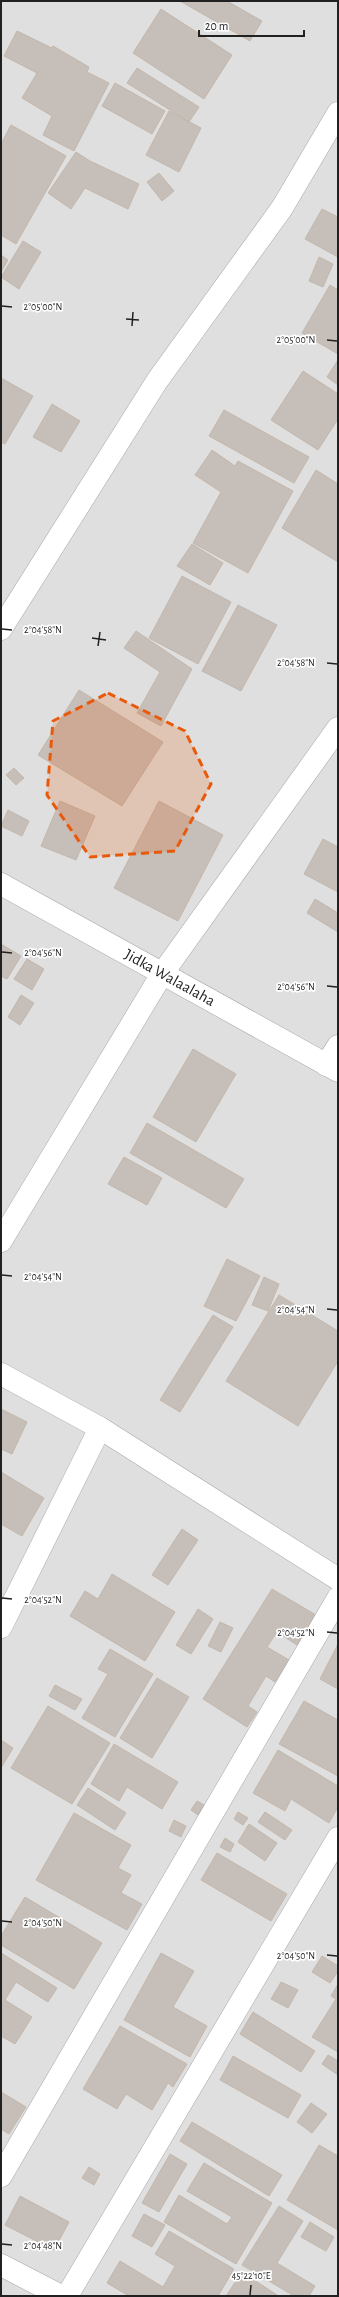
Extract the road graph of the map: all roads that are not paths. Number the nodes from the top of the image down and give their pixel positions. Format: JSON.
{"nodes":[{"id":1,"x":338,"y":113,"type":"edge"},
{"id":2,"x":1,"y":629,"type":"edge"},
{"id":3,"x":338,"y":728,"type":"edge"},
{"id":4,"x":1,"y":884,"type":"edge"},
{"id":5,"x":162,"y":974,"type":"junction"},
{"id":6,"x":338,"y":1046,"type":"edge"},
{"id":7,"x":332,"y":1068,"type":"edge"},
{"id":8,"x":1,"y":1241,"type":"edge"},
{"id":9,"x":1,"y":1374,"type":"edge"},
{"id":10,"x":100,"y":1428,"type":"junction"},
{"id":11,"x":338,"y":1579,"type":"edge"},
{"id":12,"x":338,"y":1598,"type":"edge"},
{"id":13,"x":1,"y":1627,"type":"edge"},
{"id":14,"x":338,"y":1838,"type":"edge"},
{"id":15,"x":1,"y":2176,"type":"edge"},
{"id":16,"x":1,"y":2265,"type":"edge"},
{"id":17,"x":61,"y":2296,"type":"edge"},
{"id":18,"x":67,"y":2296,"type":"edge"}],
"edges":[{"from":1,"to":2,"type":"street"},
{"from":3,"to":5,"type":"street"},
{"from":4,"to":5,"type":"street","name":"Jidka Walaalaha"},
{"from":5,"to":7,"type":"street","name":"Jidka Walaalaha"},
{"from":5,"to":8,"type":"street"},
{"from":6,"to":7,"type":"street"},
{"from":9,"to":10,"type":"street"},
{"from":10,"to":11,"type":"street"},
{"from":10,"to":13,"type":"street"},
{"from":12,"to":15,"type":"street"},
{"from":14,"to":18,"type":"street"},
{"from":16,"to":17,"type":"street"}]}
